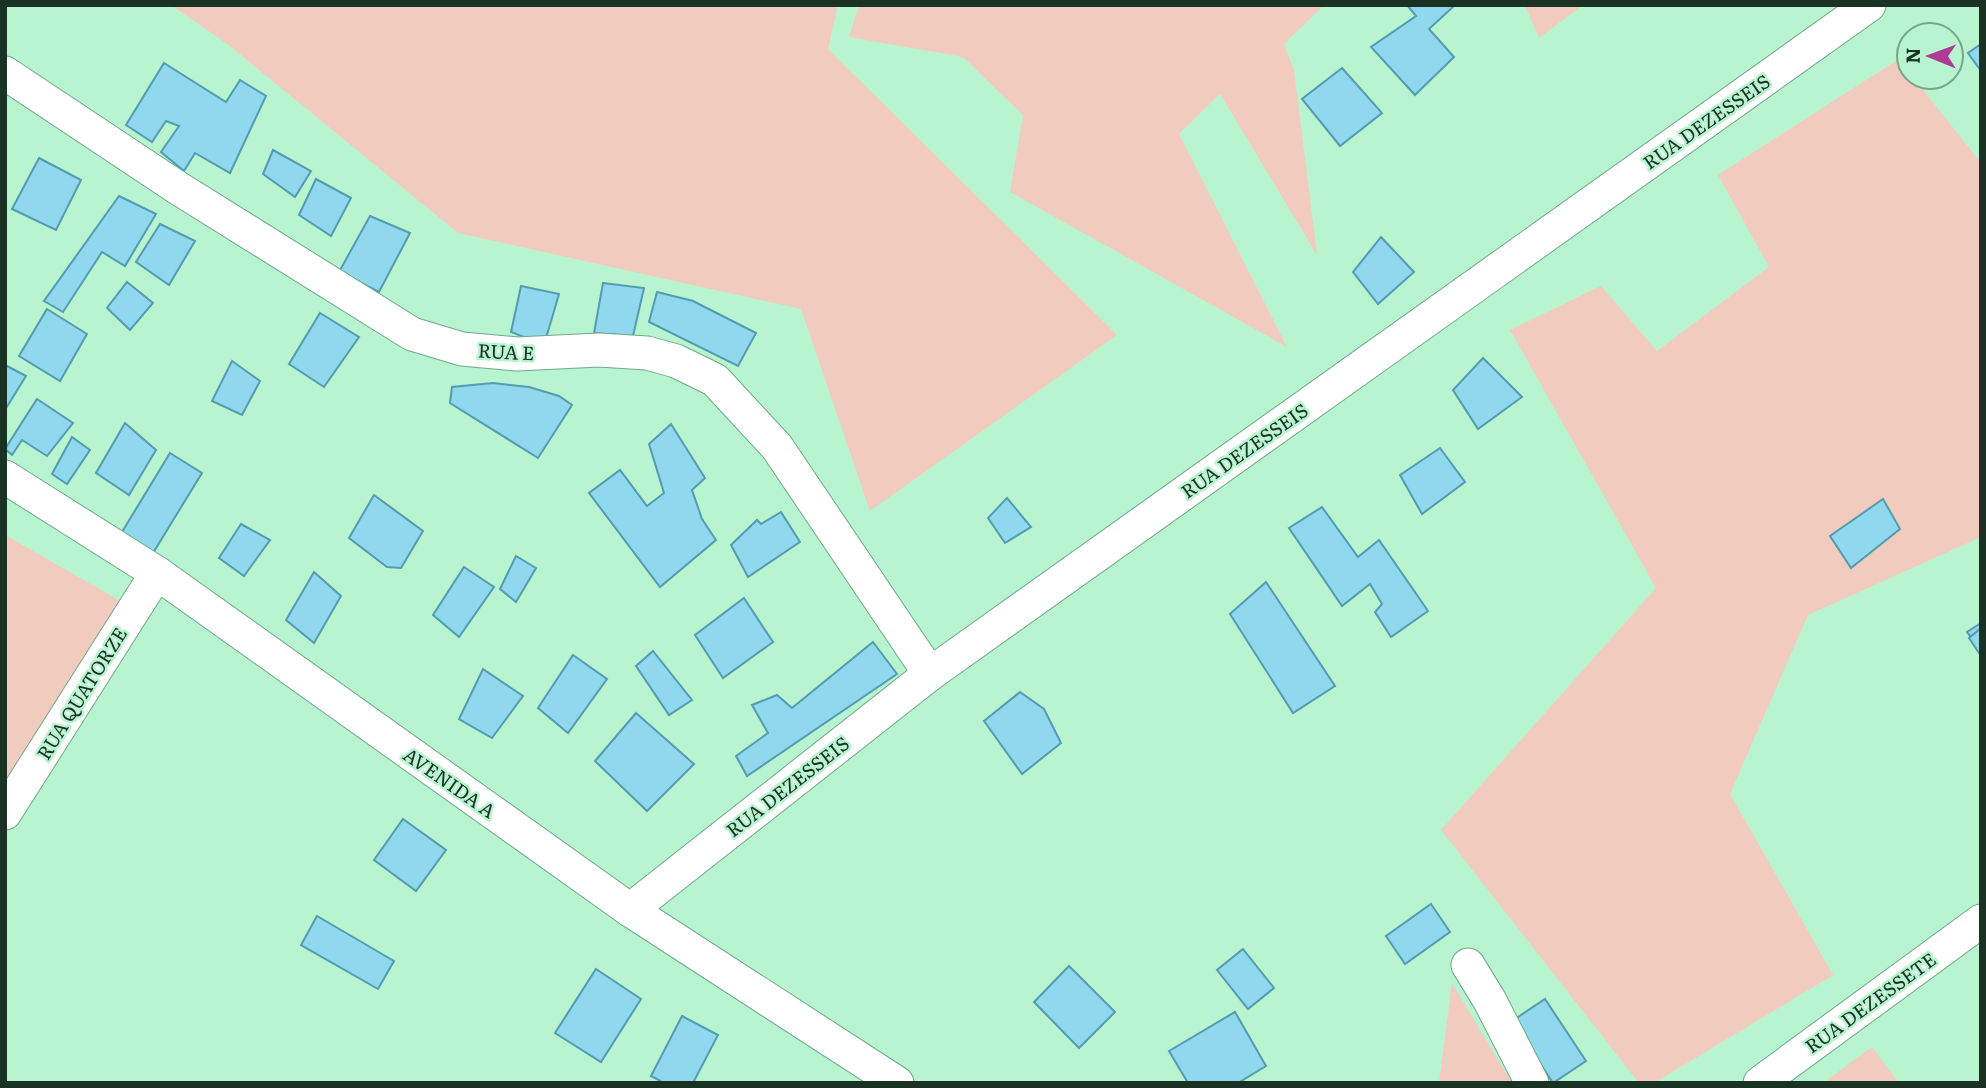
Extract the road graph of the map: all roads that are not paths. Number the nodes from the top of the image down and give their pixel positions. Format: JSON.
{"nodes":[{"id":1,"x":1869,"y":5,"type":"edge"},
{"id":2,"x":5,"y":73,"type":"edge"},
{"id":3,"x":5,"y":477,"type":"edge"},
{"id":4,"x":157,"y":573,"type":"junction"},
{"id":5,"x":930,"y":674,"type":"junction"},
{"id":6,"x":5,"y":813,"type":"edge"},
{"id":7,"x":630,"y":909,"type":"junction"},
{"id":8,"x":1981,"y":920,"type":"edge"},
{"id":9,"x":1468,"y":965,"type":"dead end"},
{"id":10,"x":897,"y":1083,"type":"edge"},
{"id":11,"x":1532,"y":1083,"type":"edge"},
{"id":12,"x":1760,"y":1083,"type":"edge"}],
"edges":[{"from":1,"to":5,"type":"street","name":"RUA DEZESSEIS"},
{"from":2,"to":5,"type":"street","name":"RUA E"},
{"from":3,"to":4,"type":"street","name":"AVENIDA A"},
{"from":4,"to":6,"type":"street","name":"RUA QUATORZE"},
{"from":4,"to":7,"type":"street","name":"AVENIDA A"},
{"from":5,"to":7,"type":"street","name":"RUA DEZESSEIS"},
{"from":7,"to":10,"type":"street","name":"AVENIDA A"},
{"from":8,"to":12,"type":"street","name":"RUA DEZESSETE"},
{"from":9,"to":11,"type":"street"}]}
